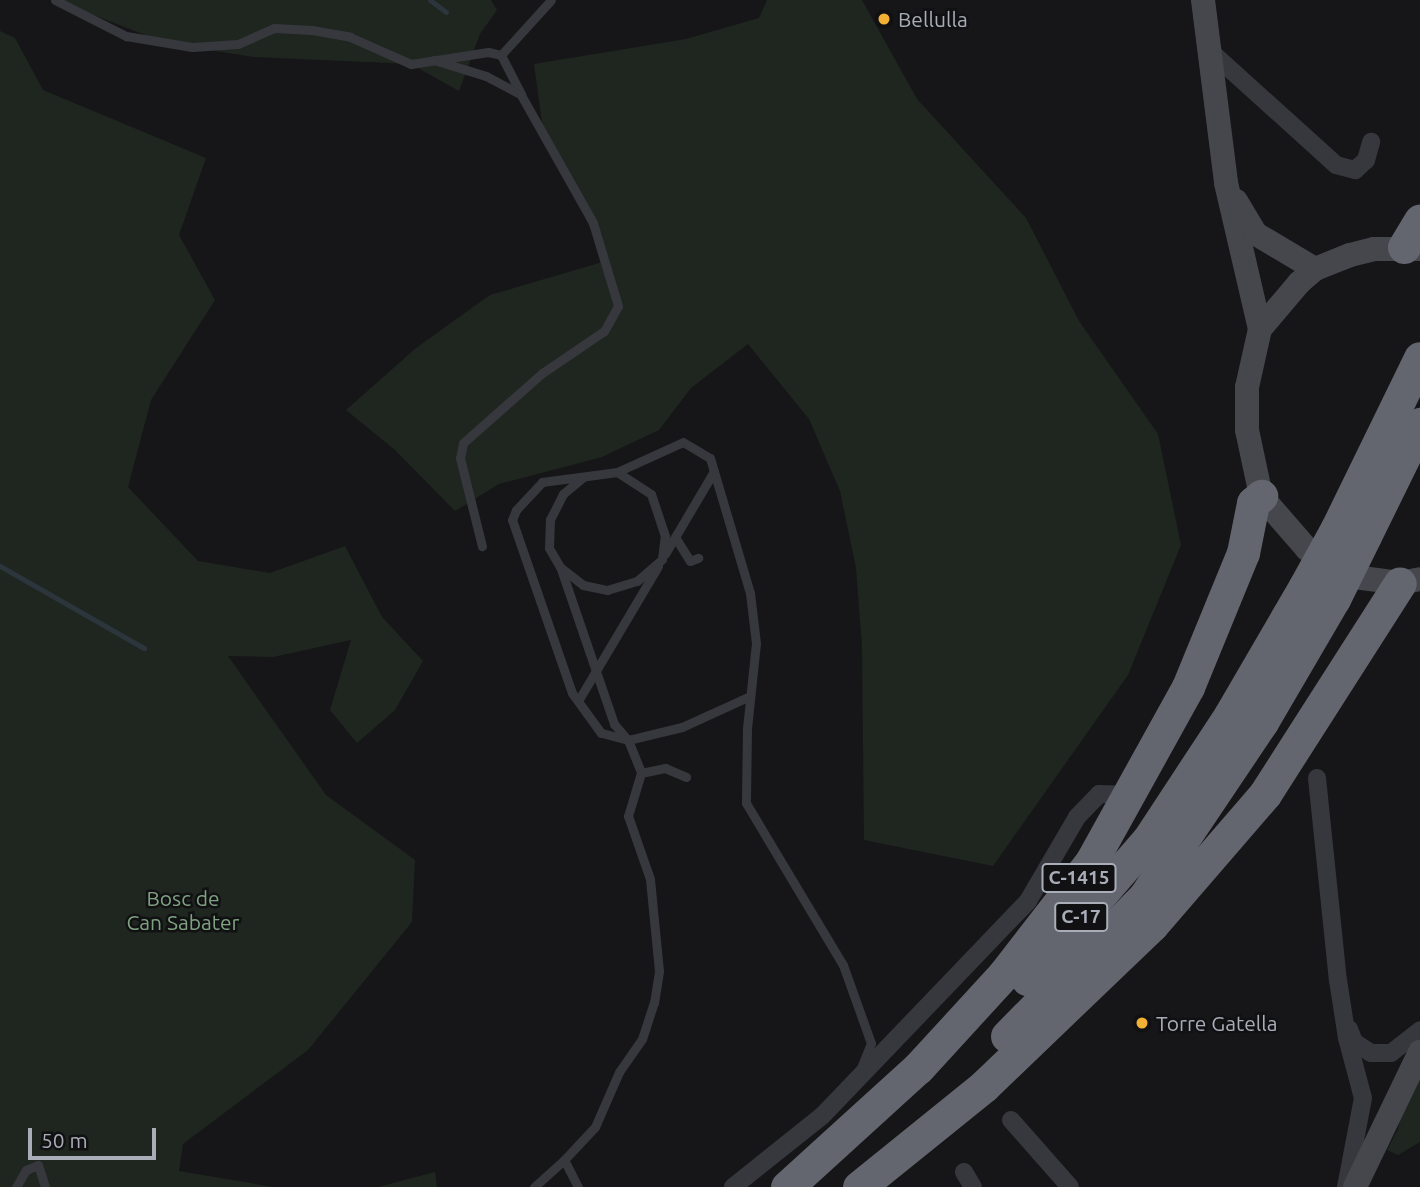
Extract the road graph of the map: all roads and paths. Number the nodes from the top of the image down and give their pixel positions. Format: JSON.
{"nodes":[{"id":1,"x":55,"y":0,"type":"edge"},
{"id":2,"x":551,"y":0,"type":"edge"},
{"id":3,"x":1203,"y":0,"type":"edge"},
{"id":4,"x":1210,"y":51,"type":"junction"},
{"id":5,"x":501,"y":55,"type":"junction"},
{"id":6,"x":435,"y":60,"type":"junction"},
{"id":7,"x":521,"y":95,"type":"junction"},
{"id":8,"x":1371,"y":142,"type":"dead end"},
{"id":9,"x":1226,"y":183,"type":"junction"},
{"id":10,"x":1415,"y":239,"type":"edge"},
{"id":11,"x":1315,"y":269,"type":"junction"},
{"id":12,"x":1260,"y":329,"type":"junction"},
{"id":13,"x":1420,"y":358,"type":"edge"},
{"id":14,"x":1420,"y":424,"type":"edge"},
{"id":15,"x":714,"y":471,"type":"junction"},
{"id":16,"x":617,"y":472,"type":"junction"},
{"id":17,"x":583,"y":478,"type":"junction"},
{"id":18,"x":1261,"y":496,"type":"junction"},
{"id":19,"x":1351,"y":532,"type":"junction"},
{"id":20,"x":675,"y":537,"type":"junction"},
{"id":21,"x":482,"y":546,"type":"dead end"},
{"id":22,"x":698,"y":558,"type":"dead end"},
{"id":23,"x":662,"y":559,"type":"junction"},
{"id":24,"x":560,"y":567,"type":"junction"},
{"id":25,"x":1410,"y":581,"type":"edge"},
{"id":26,"x":1319,"y":594,"type":"junction"},
{"id":27,"x":596,"y":671,"type":"junction"},
{"id":28,"x":750,"y":696,"type":"junction"},
{"id":29,"x":578,"y":701,"type":"junction"},
{"id":30,"x":628,"y":740,"type":"junction"},
{"id":31,"x":641,"y":773,"type":"junction"},
{"id":32,"x":686,"y":778,"type":"dead end"},
{"id":33,"x":1317,"y":778,"type":"dead end"},
{"id":34,"x":1129,"y":795,"type":"junction"},
{"id":35,"x":1344,"y":1020,"type":"junction"},
{"id":36,"x":1420,"y":1030,"type":"edge"},
{"id":37,"x":1419,"y":1060,"type":"edge"},
{"id":38,"x":858,"y":1076,"type":"junction"},
{"id":39,"x":1363,"y":1098,"type":"junction"},
{"id":40,"x":1395,"y":1104,"type":"junction"},
{"id":41,"x":1011,"y":1120,"type":"dead end"},
{"id":42,"x":564,"y":1160,"type":"junction"},
{"id":43,"x":16,"y":1187,"type":"edge"},
{"id":44,"x":45,"y":1187,"type":"edge"},
{"id":45,"x":534,"y":1187,"type":"edge"},
{"id":46,"x":579,"y":1187,"type":"edge"},
{"id":47,"x":733,"y":1187,"type":"edge"},
{"id":48,"x":788,"y":1187,"type":"edge"},
{"id":49,"x":838,"y":1187,"type":"edge"},
{"id":50,"x":859,"y":1187,"type":"edge"},
{"id":51,"x":1070,"y":1187,"type":"edge"},
{"id":52,"x":1346,"y":1187,"type":"edge"},
{"id":53,"x":1355,"y":1187,"type":"edge"}],
"edges":[{"from":1,"to":6,"type":"lane"},
{"from":2,"to":5,"type":"lane"},
{"from":3,"to":4,"type":"main road"},
{"from":4,"to":8,"type":"street"},
{"from":4,"to":9,"type":"main road"},
{"from":5,"to":6,"type":"lane"},
{"from":5,"to":7,"type":"lane"},
{"from":6,"to":7,"type":"lane"},
{"from":7,"to":21,"type":"lane"},
{"from":9,"to":11,"type":"main road"},
{"from":9,"to":12,"type":"main road"},
{"from":10,"to":11,"type":"main road"},
{"from":11,"to":12,"type":"main road"},
{"from":12,"to":18,"type":"main road"},
{"from":13,"to":19,"type":"highway","number":"C-17"},
{"from":14,"to":19,"type":"highway","number":"C-17"},
{"from":15,"to":16,"type":"lane"},
{"from":15,"to":20,"type":"lane"},
{"from":15,"to":28,"type":"lane"},
{"from":16,"to":17,"type":"lane"},
{"from":16,"to":23,"type":"lane"},
{"from":17,"to":24,"type":"lane"},
{"from":17,"to":29,"type":"lane"},
{"from":18,"to":25,"type":"main road"},
{"from":18,"to":34,"type":"highway","number":"C-1415"},
{"from":19,"to":26,"type":"highway","number":"C-17","bridge":true},
{"from":20,"to":22,"type":"lane"},
{"from":20,"to":23,"type":"lane"},
{"from":23,"to":24,"type":"lane"},
{"from":23,"to":27,"type":"lane"},
{"from":24,"to":27,"type":"lane"},
{"from":25,"to":50,"type":"highway"},
{"from":26,"to":48,"type":"highway","number":"C-17"},
{"from":26,"to":49,"type":"highway","number":"C-17"},
{"from":27,"to":29,"type":"lane"},
{"from":27,"to":30,"type":"lane"},
{"from":28,"to":30,"type":"lane"},
{"from":28,"to":38,"type":"lane"},
{"from":29,"to":30,"type":"lane"},
{"from":30,"to":31,"type":"lane"},
{"from":31,"to":32,"type":"lane"},
{"from":31,"to":42,"type":"lane"},
{"from":33,"to":35,"type":"street"},
{"from":34,"to":38,"type":"street"},
{"from":34,"to":48,"type":"highway","number":"C-1415"},
{"from":35,"to":36,"type":"street"},
{"from":35,"to":39,"type":"street"},
{"from":37,"to":40,"type":"main road"},
{"from":38,"to":47,"type":"street"},
{"from":39,"to":40,"type":"street"},
{"from":39,"to":52,"type":"street"},
{"from":40,"to":53,"type":"main road"},
{"from":41,"to":51,"type":"street"},
{"from":42,"to":45,"type":"lane"},
{"from":42,"to":46,"type":"lane"},
{"from":43,"to":44,"type":"lane"}]}
